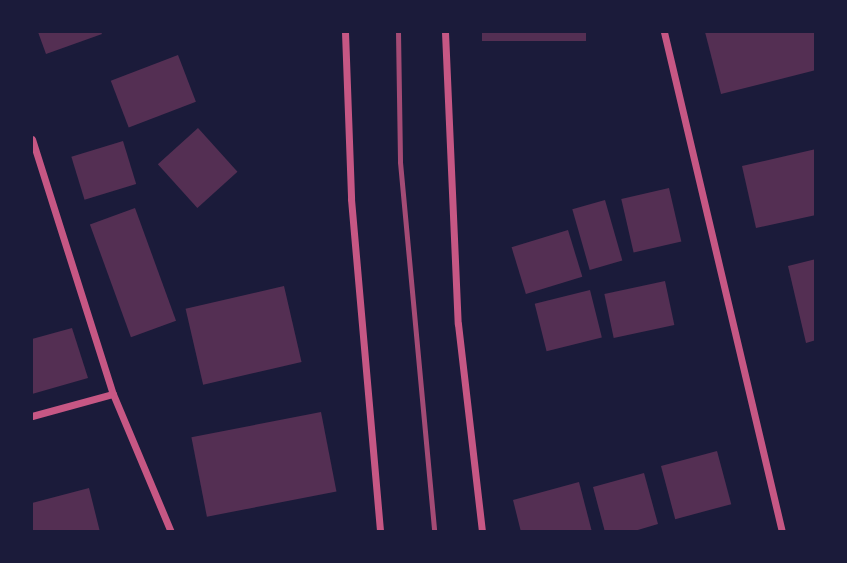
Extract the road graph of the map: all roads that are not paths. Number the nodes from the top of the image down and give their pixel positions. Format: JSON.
{"nodes":[{"id":1,"x":345,"y":32,"type":"edge"},
{"id":2,"x":445,"y":32,"type":"edge"},
{"id":3,"x":664,"y":32,"type":"edge"},
{"id":4,"x":32,"y":139,"type":"edge"},
{"id":5,"x":113,"y":394,"type":"junction"},
{"id":6,"x":32,"y":416,"type":"edge"},
{"id":7,"x":171,"y":531,"type":"edge"},
{"id":8,"x":380,"y":531,"type":"edge"},
{"id":9,"x":482,"y":531,"type":"edge"},
{"id":10,"x":782,"y":531,"type":"edge"}],
"edges":[{"from":1,"to":8,"type":"street"},
{"from":2,"to":9,"type":"street"},
{"from":3,"to":10,"type":"street"},
{"from":4,"to":5,"type":"street"},
{"from":5,"to":6,"type":"street"},
{"from":5,"to":7,"type":"street"}]}
